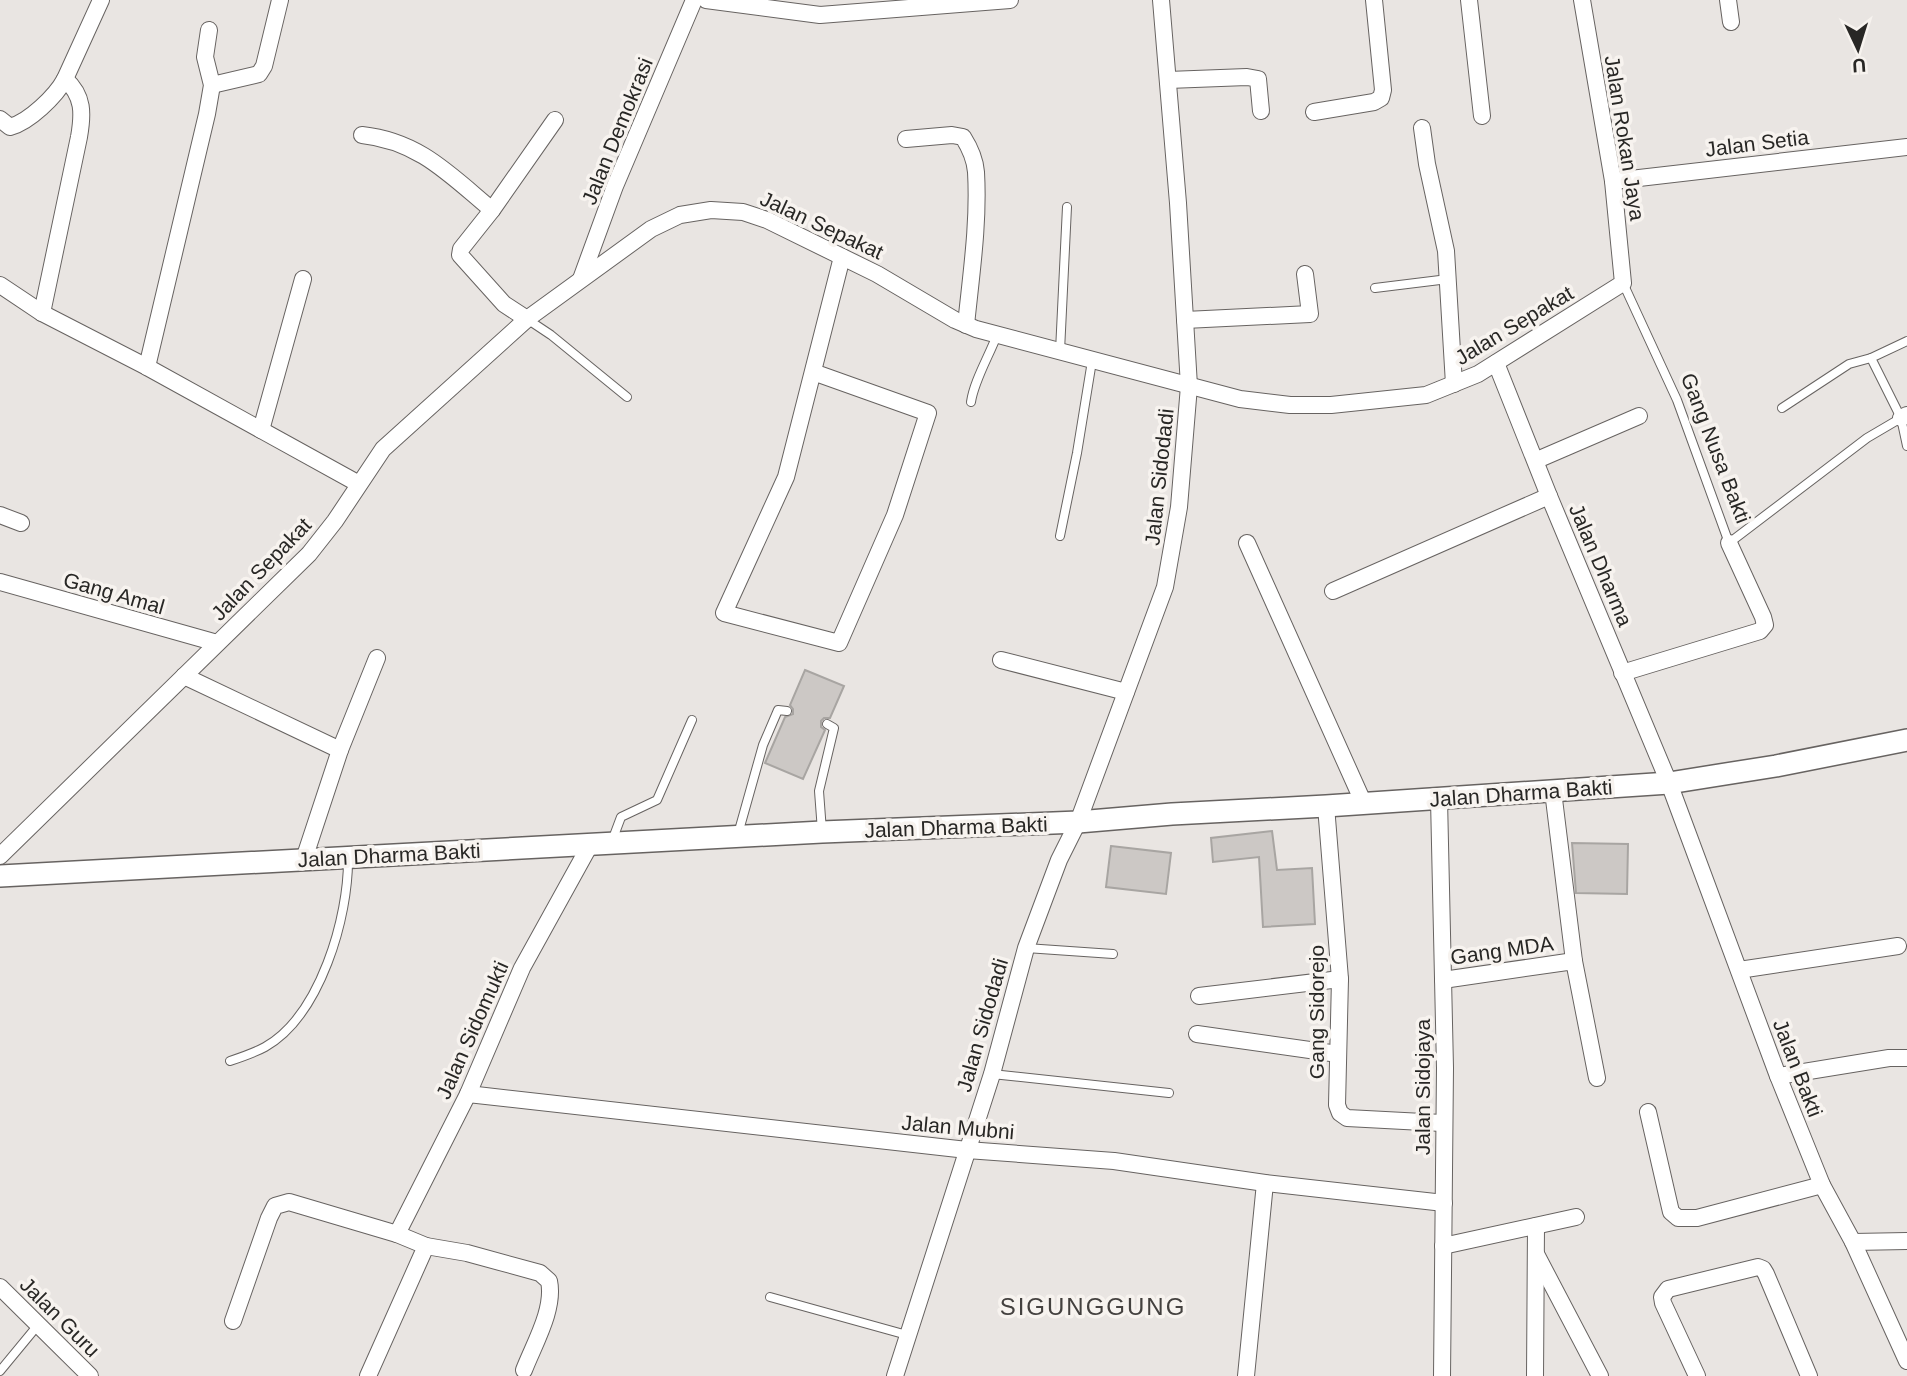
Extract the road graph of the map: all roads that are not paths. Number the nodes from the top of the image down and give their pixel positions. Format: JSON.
{"nodes":[{"id":1,"x":101,"y":0,"type":"edge"},
{"id":2,"x":279,"y":0,"type":"edge"},
{"id":3,"x":694,"y":0,"type":"edge"},
{"id":4,"x":706,"y":0,"type":"edge"},
{"id":5,"x":1010,"y":0,"type":"edge"},
{"id":6,"x":1161,"y":0,"type":"edge"},
{"id":7,"x":1374,"y":0,"type":"edge"},
{"id":8,"x":1469,"y":0,"type":"edge"},
{"id":9,"x":1582,"y":0,"type":"edge"},
{"id":10,"x":1728,"y":0,"type":"edge"},
{"id":11,"x":899,"y":5,"type":"edge"},
{"id":12,"x":1731,"y":22,"type":"dead end"},
{"id":13,"x":209,"y":30,"type":"dead end"},
{"id":14,"x":65,"y":79,"type":"junction"},
{"id":15,"x":1168,"y":80,"type":"junction"},
{"id":16,"x":212,"y":85,"type":"junction"},
{"id":17,"x":1261,"y":111,"type":"dead end"},
{"id":18,"x":1314,"y":112,"type":"dead end"},
{"id":19,"x":1482,"y":116,"type":"dead end"},
{"id":20,"x":0,"y":119,"type":"edge"},
{"id":21,"x":555,"y":120,"type":"dead end"},
{"id":22,"x":1422,"y":128,"type":"dead end"},
{"id":23,"x":362,"y":135,"type":"dead end"},
{"id":24,"x":906,"y":139,"type":"dead end"},
{"id":25,"x":1907,"y":146,"type":"edge"},
{"id":26,"x":1613,"y":181,"type":"junction"},
{"id":27,"x":1067,"y":208,"type":"dead end"},
{"id":28,"x":492,"y":210,"type":"junction"},
{"id":29,"x":842,"y":257,"type":"junction"},
{"id":30,"x":1305,"y":274,"type":"dead end"},
{"id":31,"x":303,"y":279,"type":"dead end"},
{"id":32,"x":581,"y":279,"type":"junction"},
{"id":33,"x":1448,"y":279,"type":"junction"},
{"id":34,"x":1623,"y":283,"type":"junction"},
{"id":35,"x":0,"y":285,"type":"edge"},
{"id":36,"x":1375,"y":288,"type":"dead end"},
{"id":37,"x":43,"y":313,"type":"junction"},
{"id":38,"x":527,"y":319,"type":"junction"},
{"id":39,"x":1185,"y":320,"type":"junction"},
{"id":40,"x":966,"y":325,"type":"junction"},
{"id":41,"x":996,"y":335,"type":"junction"},
{"id":42,"x":1907,"y":341,"type":"edge"},
{"id":43,"x":1060,"y":352,"type":"junction"},
{"id":44,"x":1871,"y":358,"type":"junction"},
{"id":45,"x":1092,"y":361,"type":"junction"},
{"id":46,"x":1496,"y":363,"type":"junction"},
{"id":47,"x":147,"y":367,"type":"junction"},
{"id":48,"x":813,"y":372,"type":"junction"},
{"id":49,"x":1454,"y":384,"type":"junction"},
{"id":50,"x":1189,"y":386,"type":"junction"},
{"id":51,"x":627,"y":397,"type":"dead end"},
{"id":52,"x":971,"y":402,"type":"dead end"},
{"id":53,"x":1782,"y":408,"type":"dead end"},
{"id":54,"x":1639,"y":416,"type":"dead end"},
{"id":55,"x":1904,"y":417,"type":"edge"},
{"id":56,"x":261,"y":430,"type":"junction"},
{"id":57,"x":1907,"y":446,"type":"edge"},
{"id":58,"x":1536,"y":460,"type":"junction"},
{"id":59,"x":359,"y":484,"type":"junction"},
{"id":60,"x":1549,"y":496,"type":"junction"},
{"id":61,"x":0,"y":515,"type":"edge"},
{"id":62,"x":21,"y":523,"type":"dead end"},
{"id":63,"x":1060,"y":536,"type":"dead end"},
{"id":64,"x":1729,"y":543,"type":"junction"},
{"id":65,"x":1247,"y":544,"type":"dead end"},
{"id":66,"x":0,"y":582,"type":"edge"},
{"id":67,"x":1333,"y":591,"type":"dead end"},
{"id":68,"x":217,"y":643,"type":"junction"},
{"id":69,"x":377,"y":658,"type":"dead end"},
{"id":70,"x":1002,"y":660,"type":"dead end"},
{"id":71,"x":1622,"y":673,"type":"junction"},
{"id":72,"x":184,"y":676,"type":"junction"},
{"id":73,"x":1126,"y":692,"type":"junction"},
{"id":74,"x":787,"y":711,"type":"dead end"},
{"id":75,"x":692,"y":720,"type":"dead end"},
{"id":76,"x":827,"y":724,"type":"dead end"},
{"id":77,"x":1907,"y":740,"type":"edge"},
{"id":78,"x":340,"y":750,"type":"junction"},
{"id":79,"x":1669,"y":783,"type":"junction"},
{"id":80,"x":1553,"y":791,"type":"junction"},
{"id":81,"x":1439,"y":799,"type":"junction"},
{"id":82,"x":1364,"y":804,"type":"junction"},
{"id":83,"x":1326,"y":806,"type":"junction"},
{"id":84,"x":1078,"y":822,"type":"junction"},
{"id":85,"x":822,"y":832,"type":"junction"},
{"id":86,"x":738,"y":837,"type":"junction"},
{"id":87,"x":600,"y":844,"type":"junction"},
{"id":88,"x":0,"y":856,"type":"edge"},
{"id":89,"x":348,"y":856,"type":"junction"},
{"id":90,"x":304,"y":859,"type":"junction"},
{"id":91,"x":0,"y":876,"type":"edge"},
{"id":92,"x":1898,"y":946,"type":"dead end"},
{"id":93,"x":1027,"y":948,"type":"junction"},
{"id":94,"x":1113,"y":954,"type":"dead end"},
{"id":95,"x":1574,"y":961,"type":"junction"},
{"id":96,"x":1739,"y":970,"type":"junction"},
{"id":97,"x":1340,"y":979,"type":"junction"},
{"id":98,"x":1443,"y":980,"type":"junction"},
{"id":99,"x":1199,"y":996,"type":"dead end"},
{"id":100,"x":1197,"y":1034,"type":"dead end"},
{"id":101,"x":1338,"y":1054,"type":"junction"},
{"id":102,"x":1907,"y":1058,"type":"edge"},
{"id":103,"x":230,"y":1061,"type":"dead end"},
{"id":104,"x":992,"y":1074,"type":"junction"},
{"id":105,"x":1778,"y":1076,"type":"junction"},
{"id":106,"x":1597,"y":1078,"type":"dead end"},
{"id":107,"x":1169,"y":1093,"type":"dead end"},
{"id":108,"x":468,"y":1094,"type":"junction"},
{"id":109,"x":1648,"y":1112,"type":"dead end"},
{"id":110,"x":1443,"y":1123,"type":"junction"},
{"id":111,"x":967,"y":1150,"type":"junction"},
{"id":112,"x":1265,"y":1183,"type":"junction"},
{"id":113,"x":1822,"y":1185,"type":"junction"},
{"id":114,"x":1444,"y":1203,"type":"junction"},
{"id":115,"x":1576,"y":1217,"type":"dead end"},
{"id":116,"x":1535,"y":1226,"type":"junction"},
{"id":117,"x":397,"y":1234,"type":"junction"},
{"id":118,"x":1907,"y":1241,"type":"edge"},
{"id":119,"x":1853,"y":1242,"type":"junction"},
{"id":120,"x":426,"y":1246,"type":"junction"},
{"id":121,"x":1443,"y":1246,"type":"junction"},
{"id":122,"x":1534,"y":1251,"type":"junction"},
{"id":123,"x":0,"y":1287,"type":"edge"},
{"id":124,"x":770,"y":1297,"type":"dead end"},
{"id":125,"x":233,"y":1321,"type":"dead end"},
{"id":126,"x":38,"y":1325,"type":"junction"},
{"id":127,"x":907,"y":1335,"type":"junction"},
{"id":128,"x":1907,"y":1361,"type":"edge"},
{"id":129,"x":524,"y":1370,"type":"dead end"},
{"id":130,"x":0,"y":1371,"type":"edge"},
{"id":131,"x":90,"y":1376,"type":"edge"},
{"id":132,"x":368,"y":1376,"type":"edge"},
{"id":133,"x":895,"y":1376,"type":"edge"},
{"id":134,"x":1246,"y":1376,"type":"edge"},
{"id":135,"x":1442,"y":1376,"type":"edge"},
{"id":136,"x":1535,"y":1376,"type":"edge"},
{"id":137,"x":1600,"y":1376,"type":"edge"},
{"id":138,"x":1697,"y":1376,"type":"edge"},
{"id":139,"x":1809,"y":1376,"type":"edge"}],
"edges":[{"from":1,"to":14,"type":"street"},
{"from":2,"to":16,"type":"street"},
{"from":3,"to":32,"type":"street","name":"Jalan Demokrasi"},
{"from":4,"to":11,"type":"street"},
{"from":5,"to":11,"type":"street"},
{"from":6,"to":15,"type":"street","name":"Jalan Sidodadi"},
{"from":7,"to":18,"type":"street"},
{"from":8,"to":19,"type":"street"},
{"from":9,"to":26,"type":"street","name":"Jalan Rokan Jaya"},
{"from":10,"to":12,"type":"street"},
{"from":13,"to":16,"type":"street"},
{"from":14,"to":20,"type":"street"},
{"from":14,"to":37,"type":"street"},
{"from":15,"to":17,"type":"street"},
{"from":15,"to":39,"type":"street","name":"Jalan Sidodadi"},
{"from":16,"to":47,"type":"street"},
{"from":21,"to":28,"type":"street"},
{"from":22,"to":33,"type":"street"},
{"from":23,"to":28,"type":"street"},
{"from":24,"to":40,"type":"street"},
{"from":25,"to":26,"type":"street","name":"Jalan Setia"},
{"from":26,"to":34,"type":"street","name":"Jalan Rokan Jaya"},
{"from":27,"to":43,"type":"lane"},
{"from":28,"to":38,"type":"street"},
{"from":29,"to":32,"type":"street","name":"Jalan Sepakat"},
{"from":29,"to":40,"type":"street","name":"Jalan Sepakat"},
{"from":29,"to":48,"type":"street"},
{"from":30,"to":39,"type":"street"},
{"from":31,"to":56,"type":"street"},
{"from":32,"to":38,"type":"street","name":"Jalan Sepakat"},
{"from":33,"to":36,"type":"lane"},
{"from":33,"to":49,"type":"street"},
{"from":34,"to":46,"type":"street","name":"Jalan Sepakat"},
{"from":34,"to":64,"type":"lane","name":"Gang Nusa Bakti"},
{"from":35,"to":37,"type":"street"},
{"from":37,"to":47,"type":"street"},
{"from":38,"to":51,"type":"lane"},
{"from":38,"to":59,"type":"street","name":"Jalan Sepakat"},
{"from":39,"to":50,"type":"street","name":"Jalan Sidodadi"},
{"from":40,"to":41,"type":"street","name":"Jalan Sepakat"},
{"from":41,"to":43,"type":"street","name":"Jalan Sepakat"},
{"from":41,"to":52,"type":"lane"},
{"from":42,"to":44,"type":"lane"},
{"from":43,"to":45,"type":"street","name":"Jalan Sepakat"},
{"from":44,"to":53,"type":"lane"},
{"from":44,"to":55,"type":"lane"},
{"from":45,"to":50,"type":"street","name":"Jalan Sepakat"},
{"from":45,"to":63,"type":"lane"},
{"from":46,"to":49,"type":"street","name":"Jalan Sepakat"},
{"from":46,"to":58,"type":"street","name":"Jalan Dharma"},
{"from":47,"to":56,"type":"street"},
{"from":48,"to":48,"type":"street"},
{"from":49,"to":50,"type":"street","name":"Jalan Sepakat"},
{"from":50,"to":73,"type":"street","name":"Jalan Sidodadi"},
{"from":54,"to":58,"type":"street"},
{"from":55,"to":57,"type":"lane"},
{"from":55,"to":64,"type":"lane","name":"Gang Nusa Bakti"},
{"from":56,"to":59,"type":"street"},
{"from":58,"to":60,"type":"street","name":"Jalan Dharma"},
{"from":59,"to":68,"type":"street","name":"Jalan Sepakat"},
{"from":60,"to":67,"type":"street"},
{"from":60,"to":71,"type":"street","name":"Jalan Dharma"},
{"from":61,"to":62,"type":"street"},
{"from":64,"to":71,"type":"street"},
{"from":65,"to":82,"type":"street"},
{"from":66,"to":68,"type":"street","name":"Gang Amal"},
{"from":68,"to":72,"type":"street","name":"Jalan Sepakat"},
{"from":69,"to":78,"type":"street"},
{"from":70,"to":73,"type":"street"},
{"from":71,"to":79,"type":"street","name":"Jalan Dharma"},
{"from":72,"to":78,"type":"street"},
{"from":72,"to":88,"type":"street","name":"Jalan Sepakat"},
{"from":73,"to":84,"type":"street","name":"Jalan Sidodadi"},
{"from":74,"to":86,"type":"lane"},
{"from":75,"to":87,"type":"lane"},
{"from":76,"to":85,"type":"lane"},
{"from":77,"to":79,"type":"main road","name":"Jalan Dharma Bakti"},
{"from":78,"to":90,"type":"street"},
{"from":79,"to":80,"type":"main road","name":"Jalan Dharma Bakti"},
{"from":79,"to":96,"type":"street","name":"Jalan Bakti"},
{"from":80,"to":81,"type":"main road","name":"Jalan Dharma Bakti"},
{"from":80,"to":95,"type":"street"},
{"from":81,"to":82,"type":"main road","name":"Jalan Dharma Bakti"},
{"from":81,"to":98,"type":"street","name":"Jalan Sidojaya"},
{"from":82,"to":83,"type":"main road","name":"Jalan Dharma Bakti"},
{"from":83,"to":84,"type":"main road","name":"Jalan Dharma Bakti"},
{"from":83,"to":97,"type":"street","name":"Gang Sidorejo"},
{"from":84,"to":85,"type":"main road","name":"Jalan Dharma Bakti"},
{"from":84,"to":93,"type":"street","name":"Jalan Sidodadi"},
{"from":85,"to":86,"type":"main road","name":"Jalan Dharma Bakti"},
{"from":86,"to":87,"type":"main road","name":"Jalan Dharma Bakti"},
{"from":87,"to":89,"type":"main road","name":"Jalan Dharma Bakti"},
{"from":87,"to":108,"type":"street","name":"Jalan Sidomukti"},
{"from":89,"to":90,"type":"main road","name":"Jalan Dharma Bakti"},
{"from":89,"to":103,"type":"lane"},
{"from":90,"to":91,"type":"main road","name":"Jalan Dharma Bakti"},
{"from":92,"to":96,"type":"street"},
{"from":93,"to":94,"type":"lane"},
{"from":93,"to":104,"type":"street","name":"Jalan Sidodadi"},
{"from":95,"to":98,"type":"street","name":"Gang MDA"},
{"from":95,"to":106,"type":"street","name":"Gang MDA"},
{"from":96,"to":105,"type":"street","name":"Jalan Bakti"},
{"from":97,"to":99,"type":"street"},
{"from":97,"to":101,"type":"street","name":"Gang Sidorejo"},
{"from":98,"to":110,"type":"street","name":"Jalan Sidojaya"},
{"from":100,"to":101,"type":"street"},
{"from":101,"to":110,"type":"street","name":"Gang Sidorejo"},
{"from":102,"to":105,"type":"street"},
{"from":104,"to":107,"type":"lane"},
{"from":104,"to":111,"type":"street","name":"Jalan Sidodadi"},
{"from":105,"to":113,"type":"street","name":"Jalan Bakti"},
{"from":108,"to":111,"type":"street","name":"Jalan Mubni"},
{"from":108,"to":117,"type":"street","name":"Jalan Sidomukti"},
{"from":109,"to":113,"type":"street"},
{"from":110,"to":114,"type":"street","name":"Jalan Sidojaya"},
{"from":111,"to":112,"type":"street","name":"Jalan Mubni"},
{"from":111,"to":127,"type":"street","name":"Jalan Sidodadi"},
{"from":112,"to":114,"type":"street","name":"Jalan Mubni"},
{"from":112,"to":134,"type":"street"},
{"from":113,"to":119,"type":"street","name":"Jalan Bakti"},
{"from":114,"to":121,"type":"street","name":"Jalan Sidojaya"},
{"from":115,"to":116,"type":"street"},
{"from":116,"to":121,"type":"street"},
{"from":116,"to":122,"type":"street"},
{"from":117,"to":120,"type":"street"},
{"from":117,"to":125,"type":"street"},
{"from":118,"to":119,"type":"street"},
{"from":119,"to":128,"type":"street","name":"Jalan Bakti"},
{"from":120,"to":129,"type":"street"},
{"from":120,"to":132,"type":"street"},
{"from":121,"to":135,"type":"street","name":"Jalan Sidojaya"},
{"from":122,"to":136,"type":"street"},
{"from":122,"to":137,"type":"street"},
{"from":123,"to":126,"type":"street","name":"Jalan Guru"},
{"from":124,"to":127,"type":"lane"},
{"from":126,"to":130,"type":"lane"},
{"from":126,"to":131,"type":"street","name":"Jalan Guru"},
{"from":127,"to":133,"type":"street","name":"Jalan Sidodadi"},
{"from":138,"to":139,"type":"street"}]}
